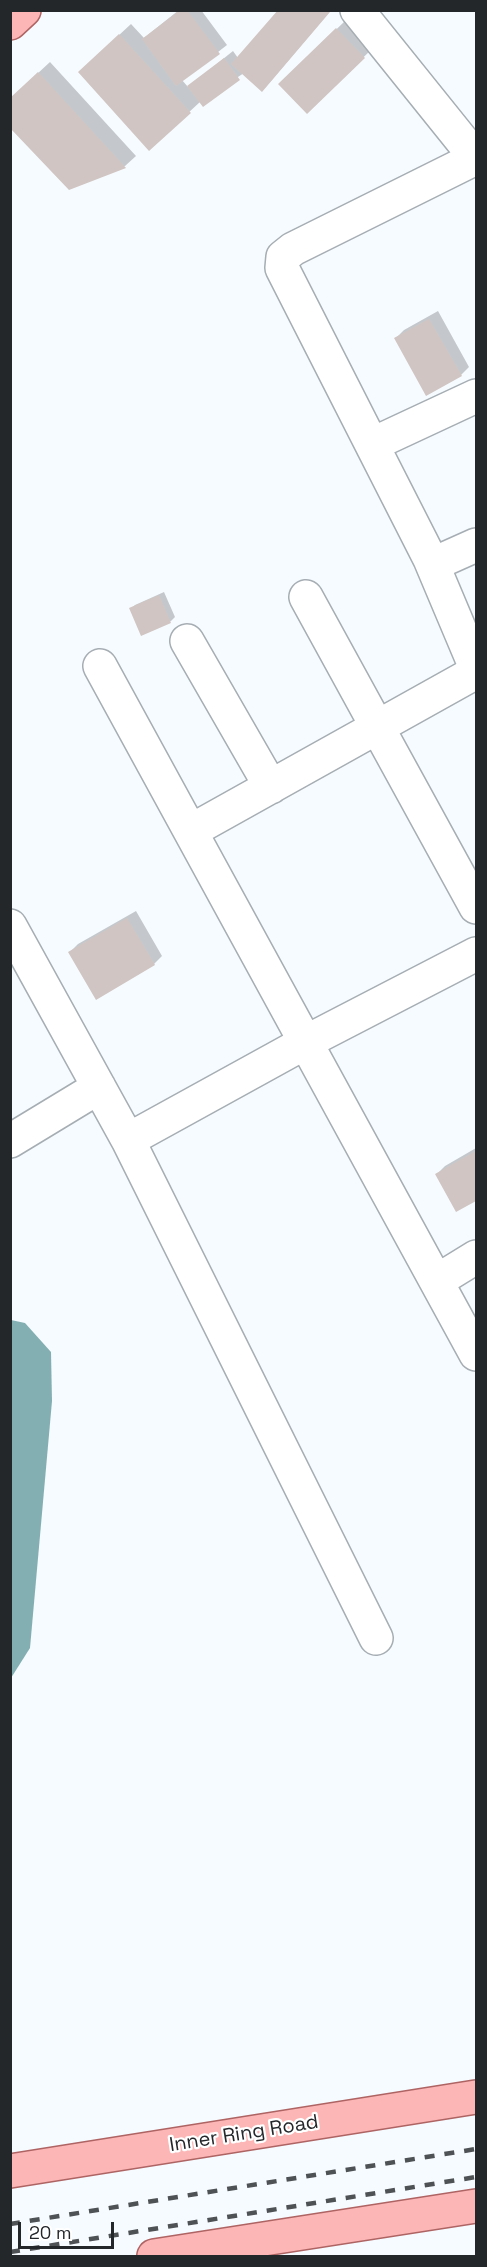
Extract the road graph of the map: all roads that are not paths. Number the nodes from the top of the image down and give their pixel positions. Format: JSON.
{"nodes":[{"id":1,"x":24,"y":10,"type":"edge"},
{"id":2,"x":357,"y":10,"type":"edge"},
{"id":3,"x":10,"y":23,"type":"edge"},
{"id":4,"x":476,"y":158,"type":"edge"},
{"id":5,"x":477,"y":396,"type":"edge"},
{"id":6,"x":373,"y":444,"type":"junction"},
{"id":7,"x":477,"y":545,"type":"edge"},
{"id":8,"x":430,"y":559,"type":"junction"},
{"id":9,"x":306,"y":597,"type":"dead end"},
{"id":10,"x":187,"y":641,"type":"dead end"},
{"id":11,"x":100,"y":666,"type":"dead end"},
{"id":12,"x":477,"y":670,"type":"edge"},
{"id":13,"x":377,"y":728,"type":"junction"},
{"id":14,"x":271,"y":787,"type":"junction"},
{"id":15,"x":191,"y":831,"type":"junction"},
{"id":16,"x":477,"y":908,"type":"edge"},
{"id":17,"x":10,"y":926,"type":"edge"},
{"id":18,"x":477,"y":954,"type":"edge"},
{"id":19,"x":306,"y":1042,"type":"junction"},
{"id":20,"x":99,"y":1088,"type":"junction"},
{"id":21,"x":128,"y":1140,"type":"junction"},
{"id":22,"x":10,"y":1141,"type":"edge"},
{"id":23,"x":477,"y":1257,"type":"edge"},
{"id":24,"x":437,"y":1281,"type":"junction"},
{"id":25,"x":477,"y":1354,"type":"edge"},
{"id":26,"x":376,"y":1638,"type":"dead end"},
{"id":27,"x":477,"y":2097,"type":"edge"},
{"id":28,"x":10,"y":2171,"type":"edge"},
{"id":29,"x":477,"y":2206,"type":"edge"},
{"id":30,"x":154,"y":2256,"type":"edge"}],
"edges":[{"from":1,"to":3,"type":"main road"},
{"from":2,"to":4,"type":"street"},
{"from":4,"to":6,"type":"street"},
{"from":5,"to":6,"type":"street"},
{"from":6,"to":8,"type":"street"},
{"from":7,"to":8,"type":"street"},
{"from":8,"to":12,"type":"street"},
{"from":9,"to":13,"type":"street"},
{"from":10,"to":14,"type":"street"},
{"from":11,"to":15,"type":"street"},
{"from":12,"to":13,"type":"street"},
{"from":13,"to":14,"type":"street"},
{"from":13,"to":16,"type":"street"},
{"from":14,"to":15,"type":"street"},
{"from":15,"to":19,"type":"street"},
{"from":17,"to":20,"type":"street"},
{"from":18,"to":19,"type":"street"},
{"from":19,"to":21,"type":"street"},
{"from":19,"to":24,"type":"street"},
{"from":20,"to":21,"type":"street"},
{"from":20,"to":22,"type":"street"},
{"from":21,"to":26,"type":"street"},
{"from":23,"to":24,"type":"street"},
{"from":24,"to":25,"type":"street"},
{"from":27,"to":28,"type":"main road","name":"Inner Ring Road"},
{"from":29,"to":30,"type":"main road"}]}
